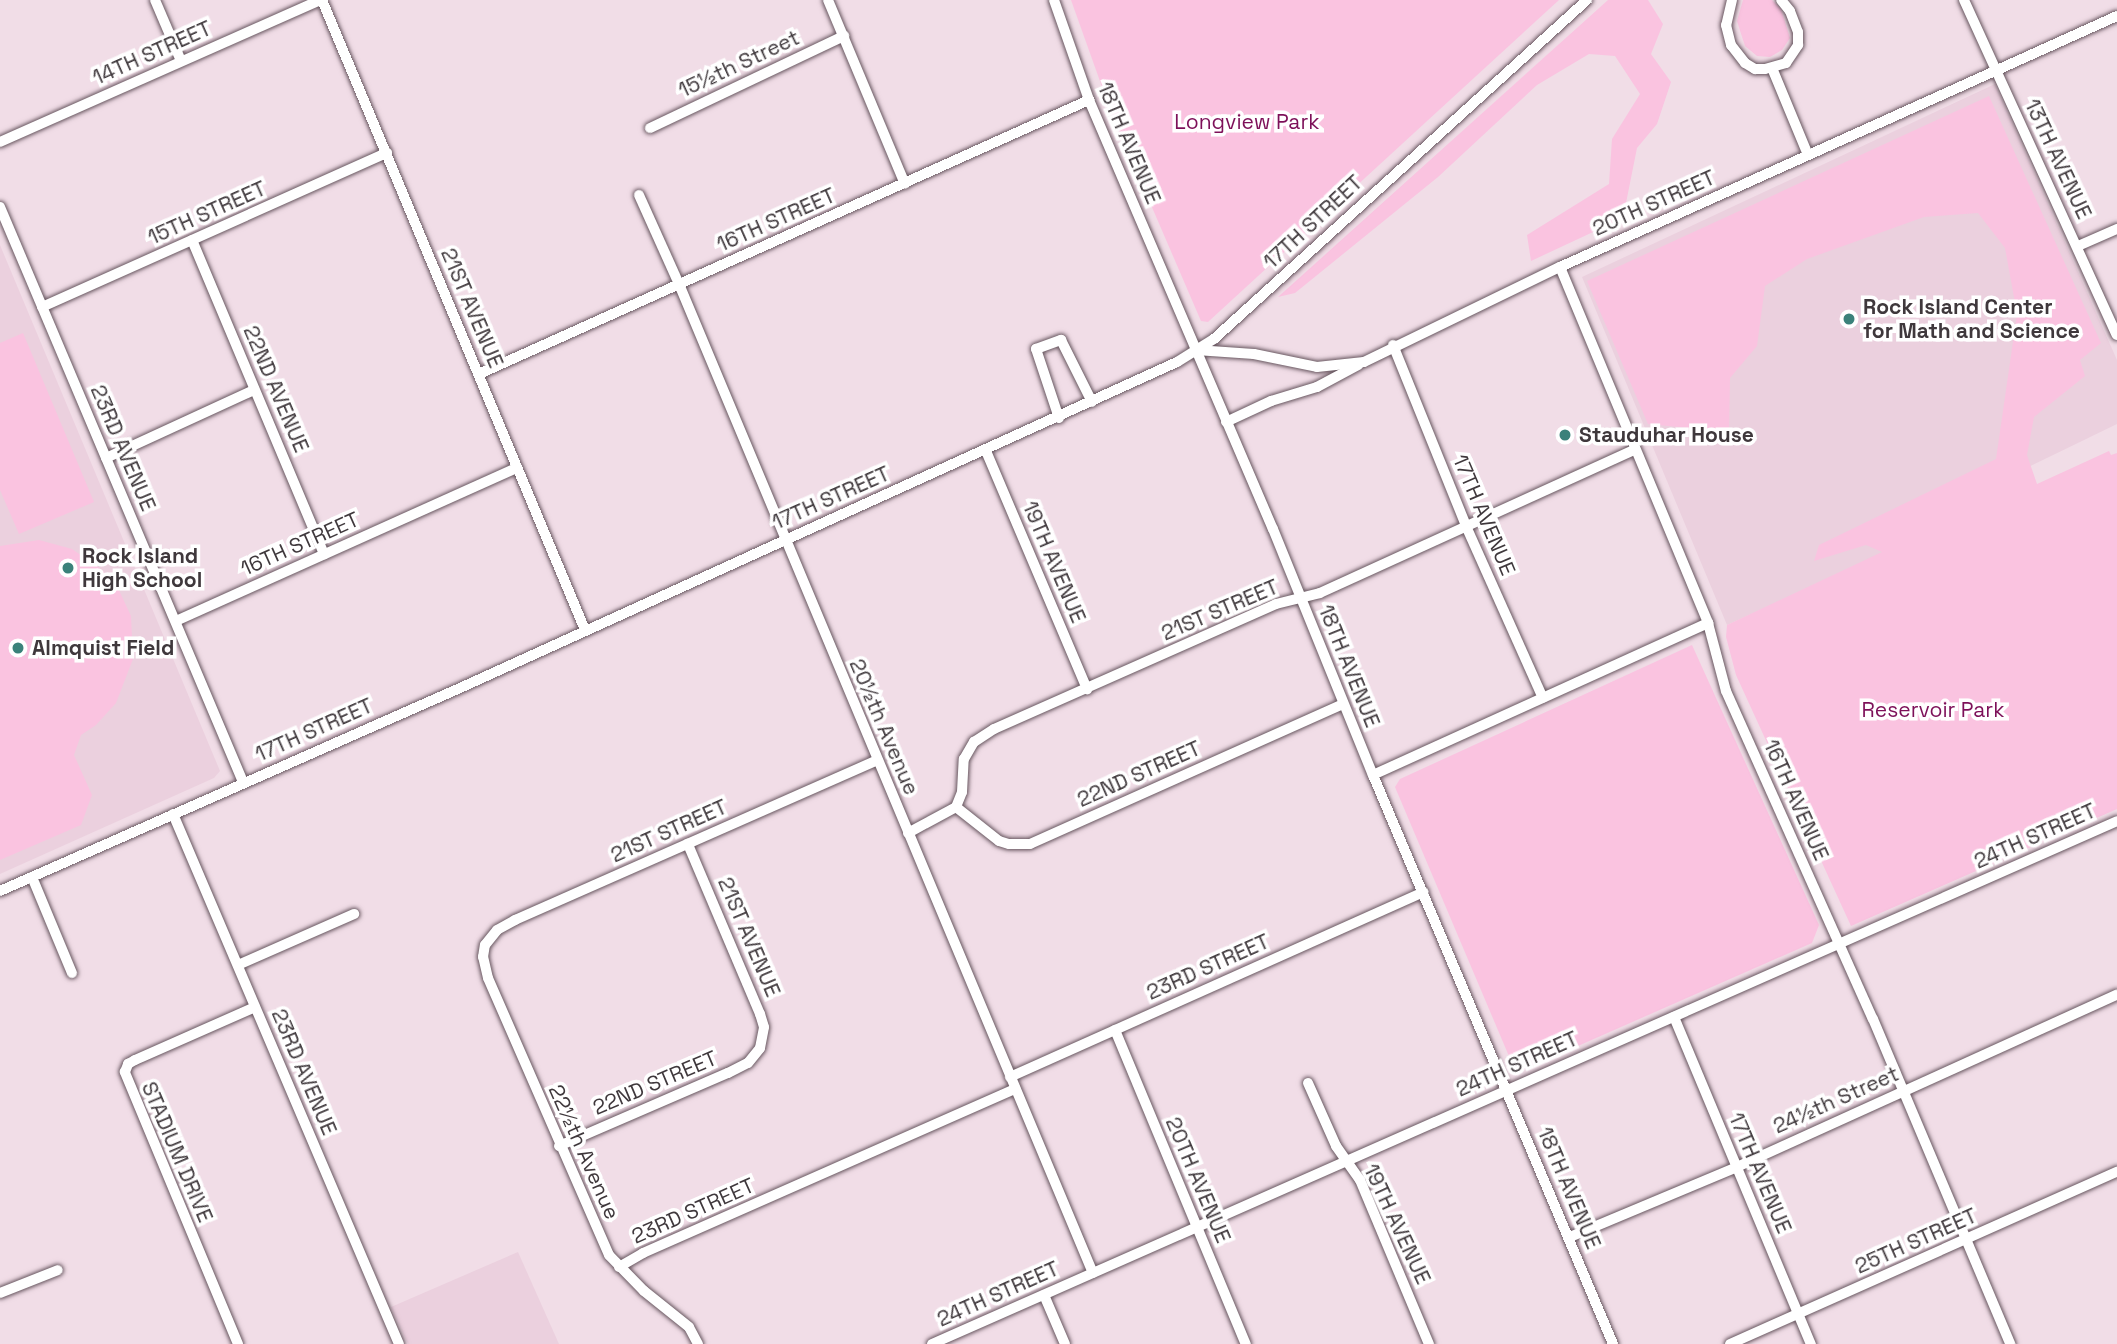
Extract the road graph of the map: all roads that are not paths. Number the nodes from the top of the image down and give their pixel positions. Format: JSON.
{"nodes":[{"id":1,"x":155,"y":0,"type":"edge"},
{"id":2,"x":321,"y":0,"type":"edge"},
{"id":3,"x":828,"y":0,"type":"edge"},
{"id":4,"x":1054,"y":0,"type":"edge"},
{"id":5,"x":1587,"y":0,"type":"edge"},
{"id":6,"x":1732,"y":0,"type":"edge"},
{"id":7,"x":1781,"y":0,"type":"edge"},
{"id":8,"x":1964,"y":0,"type":"edge"},
{"id":9,"x":2117,"y":16,"type":"edge"},
{"id":10,"x":844,"y":36,"type":"junction"},
{"id":11,"x":181,"y":61,"type":"junction"},
{"id":12,"x":1772,"y":68,"type":"junction"},
{"id":13,"x":1996,"y":70,"type":"junction"},
{"id":14,"x":1089,"y":100,"type":"junction"},
{"id":15,"x":650,"y":128,"type":"dead end"},
{"id":16,"x":0,"y":142,"type":"edge"},
{"id":17,"x":387,"y":153,"type":"junction"},
{"id":18,"x":1808,"y":155,"type":"junction"},
{"id":19,"x":905,"y":184,"type":"junction"},
{"id":20,"x":639,"y":195,"type":"dead end"},
{"id":21,"x":0,"y":206,"type":"edge"},
{"id":22,"x":2117,"y":229,"type":"edge"},
{"id":23,"x":192,"y":240,"type":"junction"},
{"id":24,"x":2078,"y":246,"type":"junction"},
{"id":25,"x":1560,"y":267,"type":"junction"},
{"id":26,"x":679,"y":284,"type":"junction"},
{"id":27,"x":42,"y":307,"type":"junction"},
{"id":28,"x":2117,"y":335,"type":"edge"},
{"id":29,"x":1393,"y":345,"type":"junction"},
{"id":30,"x":1196,"y":350,"type":"junction"},
{"id":31,"x":1364,"y":362,"type":"junction"},
{"id":32,"x":479,"y":374,"type":"junction"},
{"id":33,"x":254,"y":390,"type":"junction"},
{"id":34,"x":1092,"y":402,"type":"junction"},
{"id":35,"x":1059,"y":418,"type":"junction"},
{"id":36,"x":1226,"y":422,"type":"junction"},
{"id":37,"x":1634,"y":450,"type":"junction"},
{"id":38,"x":986,"y":451,"type":"junction"},
{"id":39,"x":106,"y":458,"type":"junction"},
{"id":40,"x":517,"y":468,"type":"junction"},
{"id":41,"x":1466,"y":526,"type":"junction"},
{"id":42,"x":785,"y":540,"type":"junction"},
{"id":43,"x":324,"y":554,"type":"junction"},
{"id":44,"x":1301,"y":598,"type":"junction"},
{"id":45,"x":176,"y":621,"type":"junction"},
{"id":46,"x":1708,"y":623,"type":"junction"},
{"id":47,"x":586,"y":631,"type":"junction"},
{"id":48,"x":1087,"y":689,"type":"junction"},
{"id":49,"x":1543,"y":698,"type":"junction"},
{"id":50,"x":1343,"y":704,"type":"junction"},
{"id":51,"x":877,"y":760,"type":"junction"},
{"id":52,"x":1373,"y":775,"type":"junction"},
{"id":53,"x":243,"y":782,"type":"junction"},
{"id":54,"x":956,"y":807,"type":"junction"},
{"id":55,"x":173,"y":814,"type":"junction"},
{"id":56,"x":2117,"y":821,"type":"edge"},
{"id":57,"x":908,"y":833,"type":"junction"},
{"id":58,"x":688,"y":844,"type":"junction"},
{"id":59,"x":32,"y":877,"type":"junction"},
{"id":60,"x":0,"y":891,"type":"edge"},
{"id":61,"x":1423,"y":892,"type":"junction"},
{"id":62,"x":354,"y":914,"type":"dead end"},
{"id":63,"x":1840,"y":944,"type":"junction"},
{"id":64,"x":485,"y":945,"type":"joint"},
{"id":65,"x":237,"y":965,"type":"junction"},
{"id":66,"x":72,"y":973,"type":"dead end"},
{"id":67,"x":2117,"y":995,"type":"edge"},
{"id":68,"x":255,"y":1007,"type":"junction"},
{"id":69,"x":1674,"y":1017,"type":"junction"},
{"id":70,"x":1115,"y":1030,"type":"junction"},
{"id":71,"x":760,"y":1048,"type":"joint"},
{"id":72,"x":1010,"y":1077,"type":"junction"},
{"id":73,"x":1308,"y":1083,"type":"dead end"},
{"id":74,"x":1015,"y":1089,"type":"junction"},
{"id":75,"x":1506,"y":1089,"type":"junction"},
{"id":76,"x":1904,"y":1091,"type":"junction"},
{"id":77,"x":559,"y":1146,"type":"junction"},
{"id":78,"x":1346,"y":1161,"type":"junction"},
{"id":79,"x":1737,"y":1167,"type":"junction"},
{"id":80,"x":2117,"y":1172,"type":"edge"},
{"id":81,"x":1198,"y":1227,"type":"junction"},
{"id":82,"x":1570,"y":1237,"type":"junction"},
{"id":83,"x":1966,"y":1240,"type":"junction"},
{"id":84,"x":619,"y":1267,"type":"junction"},
{"id":85,"x":58,"y":1270,"type":"dead end"},
{"id":86,"x":1093,"y":1273,"type":"junction"},
{"id":87,"x":0,"y":1293,"type":"edge"},
{"id":88,"x":1044,"y":1295,"type":"junction"},
{"id":89,"x":1798,"y":1314,"type":"junction"},
{"id":90,"x":238,"y":1344,"type":"edge"},
{"id":91,"x":399,"y":1344,"type":"edge"},
{"id":92,"x":698,"y":1344,"type":"edge"},
{"id":93,"x":932,"y":1344,"type":"edge"},
{"id":94,"x":1065,"y":1344,"type":"edge"},
{"id":95,"x":1246,"y":1344,"type":"edge"},
{"id":96,"x":1429,"y":1344,"type":"edge"},
{"id":97,"x":1613,"y":1344,"type":"edge"},
{"id":98,"x":1730,"y":1344,"type":"edge"},
{"id":99,"x":1811,"y":1344,"type":"edge"},
{"id":100,"x":2010,"y":1344,"type":"edge"}],
"edges":[{"from":1,"to":11,"type":"street"},
{"from":2,"to":11,"type":"street","name":"14TH STREET"},
{"from":2,"to":17,"type":"street","name":"21ST AVENUE"},
{"from":3,"to":10,"type":"street"},
{"from":4,"to":14,"type":"street","name":"18TH AVENUE"},
{"from":5,"to":30,"type":"street","name":"17TH STREET"},
{"from":6,"to":12,"type":"street"},
{"from":7,"to":12,"type":"street"},
{"from":8,"to":13,"type":"street","name":"13TH AVENUE"},
{"from":9,"to":13,"type":"street","name":"20TH STREET"},
{"from":10,"to":15,"type":"street","name":"15½th Street"},
{"from":10,"to":19,"type":"street"},
{"from":11,"to":16,"type":"street","name":"14TH STREET"},
{"from":12,"to":18,"type":"street"},
{"from":13,"to":18,"type":"street","name":"20TH STREET"},
{"from":13,"to":24,"type":"street","name":"13TH AVENUE"},
{"from":14,"to":19,"type":"street","name":"16TH STREET"},
{"from":14,"to":30,"type":"street","name":"18TH AVENUE"},
{"from":17,"to":23,"type":"street","name":"15TH STREET"},
{"from":17,"to":32,"type":"street","name":"21ST AVENUE"},
{"from":18,"to":25,"type":"street","name":"20TH STREET"},
{"from":19,"to":26,"type":"street","name":"16TH STREET"},
{"from":20,"to":26,"type":"street","name":"20½th Avenue"},
{"from":21,"to":27,"type":"street","name":"23RD AVENUE"},
{"from":22,"to":24,"type":"street"},
{"from":23,"to":27,"type":"street","name":"15TH STREET"},
{"from":23,"to":33,"type":"street","name":"22ND AVENUE"},
{"from":24,"to":28,"type":"street","name":"13TH AVENUE"},
{"from":25,"to":29,"type":"street","name":"20TH STREET"},
{"from":25,"to":37,"type":"street","name":"16TH AVENUE"},
{"from":26,"to":32,"type":"street","name":"16TH STREET"},
{"from":26,"to":42,"type":"street","name":"20½th Avenue"},
{"from":27,"to":39,"type":"street","name":"23RD AVENUE"},
{"from":29,"to":31,"type":"street","name":"20TH STREET"},
{"from":29,"to":41,"type":"street","name":"17TH AVENUE"},
{"from":30,"to":31,"type":"street","name":"20TH STREET"},
{"from":30,"to":34,"type":"street","name":"17TH STREET"},
{"from":30,"to":36,"type":"street","name":"18TH AVENUE"},
{"from":31,"to":36,"type":"street"},
{"from":32,"to":40,"type":"street","name":"21ST AVENUE"},
{"from":33,"to":39,"type":"street"},
{"from":33,"to":43,"type":"street","name":"22ND AVENUE"},
{"from":34,"to":35,"type":"street","name":"17TH STREET"},
{"from":34,"to":35,"type":"street"},
{"from":35,"to":38,"type":"street","name":"17TH STREET"},
{"from":36,"to":44,"type":"street","name":"18TH AVENUE"},
{"from":37,"to":41,"type":"street","name":"21ST STREET"},
{"from":37,"to":46,"type":"street","name":"16TH AVENUE"},
{"from":38,"to":42,"type":"street","name":"17TH STREET"},
{"from":38,"to":48,"type":"street","name":"19TH AVENUE"},
{"from":39,"to":45,"type":"street","name":"23RD AVENUE"},
{"from":40,"to":43,"type":"street","name":"16TH STREET"},
{"from":40,"to":47,"type":"street","name":"21ST AVENUE"},
{"from":41,"to":44,"type":"street","name":"21ST STREET"},
{"from":41,"to":49,"type":"street","name":"17TH AVENUE"},
{"from":42,"to":47,"type":"street","name":"17TH STREET"},
{"from":42,"to":51,"type":"street","name":"20½th Avenue"},
{"from":43,"to":45,"type":"street","name":"16TH STREET"},
{"from":44,"to":48,"type":"street","name":"21ST STREET"},
{"from":44,"to":50,"type":"street","name":"18TH AVENUE"},
{"from":45,"to":53,"type":"street","name":"23RD AVENUE"},
{"from":46,"to":49,"type":"street"},
{"from":46,"to":63,"type":"street","name":"16TH AVENUE"},
{"from":47,"to":53,"type":"street","name":"17TH STREET"},
{"from":48,"to":54,"type":"street","name":"21ST STREET"},
{"from":49,"to":52,"type":"street"},
{"from":50,"to":52,"type":"street","name":"18TH AVENUE"},
{"from":50,"to":54,"type":"street","name":"22ND STREET"},
{"from":51,"to":57,"type":"street","name":"20½th Avenue"},
{"from":51,"to":58,"type":"street","name":"21ST STREET"},
{"from":52,"to":61,"type":"street","name":"18TH AVENUE"},
{"from":53,"to":55,"type":"street","name":"17TH STREET"},
{"from":54,"to":57,"type":"street"},
{"from":55,"to":59,"type":"street","name":"17TH STREET"},
{"from":55,"to":65,"type":"street","name":"23RD AVENUE"},
{"from":56,"to":63,"type":"street","name":"24TH STREET"},
{"from":57,"to":72,"type":"street","name":"20½th Avenue"},
{"from":58,"to":64,"type":"street","name":"21ST STREET"},
{"from":58,"to":71,"type":"street","name":"21ST AVENUE"},
{"from":59,"to":60,"type":"street","name":"17TH STREET"},
{"from":59,"to":66,"type":"street"},
{"from":61,"to":70,"type":"street","name":"23RD STREET"},
{"from":61,"to":75,"type":"street","name":"18TH AVENUE"},
{"from":62,"to":65,"type":"street"},
{"from":63,"to":69,"type":"street","name":"24TH STREET"},
{"from":63,"to":76,"type":"street","name":"16TH AVENUE"},
{"from":64,"to":77,"type":"street","name":"22½th Avenue"},
{"from":65,"to":68,"type":"street","name":"23RD AVENUE"},
{"from":67,"to":76,"type":"street","name":"24½th Street"},
{"from":68,"to":90,"type":"street","name":"STADIUM DRIVE"},
{"from":68,"to":91,"type":"street","name":"23RD AVENUE"},
{"from":69,"to":75,"type":"street","name":"24TH STREET"},
{"from":69,"to":79,"type":"street","name":"17TH AVENUE"},
{"from":70,"to":72,"type":"street","name":"23RD STREET"},
{"from":70,"to":81,"type":"street","name":"20TH AVENUE"},
{"from":71,"to":77,"type":"street","name":"22ND STREET"},
{"from":72,"to":74,"type":"street","name":"20½th Avenue"},
{"from":73,"to":78,"type":"street","name":"19TH AVENUE"},
{"from":74,"to":84,"type":"street","name":"23RD STREET"},
{"from":74,"to":86,"type":"street","name":"20½th Avenue"},
{"from":75,"to":78,"type":"street","name":"24TH STREET"},
{"from":75,"to":82,"type":"street","name":"18TH AVENUE"},
{"from":76,"to":79,"type":"street","name":"24½th Street"},
{"from":76,"to":83,"type":"street","name":"16TH AVENUE"},
{"from":77,"to":84,"type":"street","name":"22½th Avenue"},
{"from":78,"to":81,"type":"street","name":"24TH STREET"},
{"from":78,"to":96,"type":"street","name":"19TH AVENUE"},
{"from":79,"to":82,"type":"street","name":"24½th Street"},
{"from":79,"to":89,"type":"street","name":"17TH AVENUE"},
{"from":80,"to":83,"type":"street","name":"25TH STREET"},
{"from":81,"to":86,"type":"street","name":"24TH STREET"},
{"from":81,"to":95,"type":"street","name":"20TH AVENUE"},
{"from":82,"to":97,"type":"street","name":"18TH AVENUE"},
{"from":83,"to":89,"type":"street","name":"25TH STREET"},
{"from":83,"to":100,"type":"street","name":"16TH AVENUE"},
{"from":84,"to":92,"type":"street","name":"22½th Avenue"},
{"from":85,"to":87,"type":"street"},
{"from":86,"to":88,"type":"street","name":"24TH STREET"},
{"from":88,"to":93,"type":"street","name":"24TH STREET"},
{"from":88,"to":94,"type":"street"},
{"from":89,"to":98,"type":"street","name":"25TH STREET"},
{"from":89,"to":99,"type":"street","name":"17TH AVENUE"}]}
